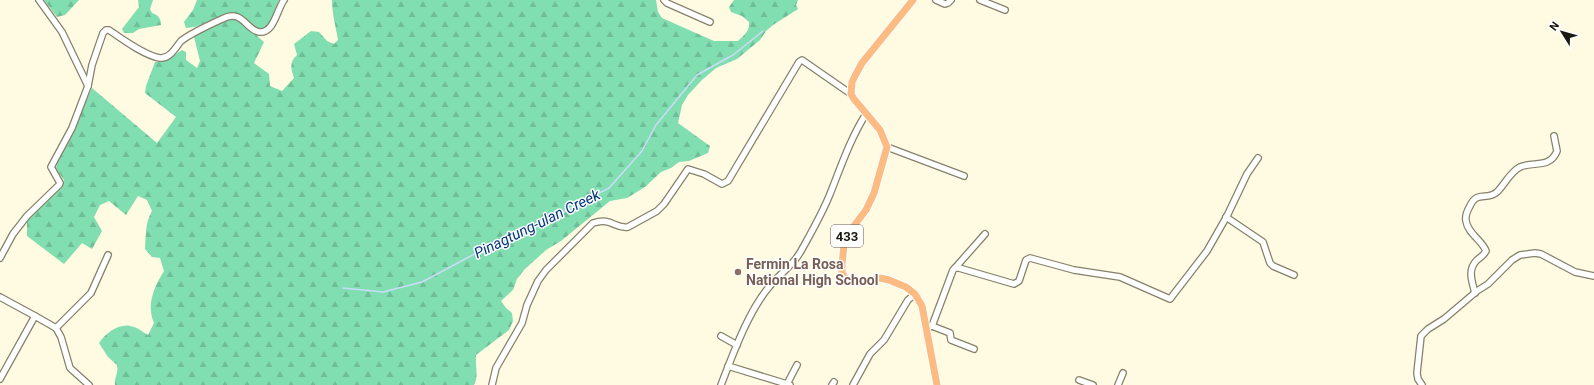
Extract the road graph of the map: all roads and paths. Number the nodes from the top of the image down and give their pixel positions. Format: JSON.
{"nodes":[{"id":1,"x":39,"y":0,"type":"edge"},
{"id":2,"x":284,"y":0,"type":"edge"},
{"id":3,"x":664,"y":0,"type":"edge"},
{"id":4,"x":913,"y":0,"type":"edge"},
{"id":5,"x":936,"y":0,"type":"edge"},
{"id":6,"x":951,"y":0,"type":"edge"},
{"id":7,"x":980,"y":0,"type":"edge"},
{"id":8,"x":1005,"y":10,"type":"dead end"},
{"id":9,"x":710,"y":22,"type":"dead end"},
{"id":10,"x":88,"y":86,"type":"junction"},
{"id":11,"x":851,"y":94,"type":"junction"},
{"id":12,"x":866,"y":114,"type":"junction"},
{"id":13,"x":1554,"y":136,"type":"dead end"},
{"id":14,"x":888,"y":147,"type":"junction"},
{"id":15,"x":1258,"y":158,"type":"dead end"},
{"id":16,"x":964,"y":176,"type":"dead end"},
{"id":17,"x":1226,"y":217,"type":"junction"},
{"id":18,"x":985,"y":234,"type":"dead end"},
{"id":19,"x":108,"y":255,"type":"dead end"},
{"id":20,"x":0,"y":258,"type":"edge"},
{"id":21,"x":955,"y":268,"type":"junction"},
{"id":22,"x":1294,"y":275,"type":"dead end"},
{"id":23,"x":1594,"y":276,"type":"edge"},
{"id":24,"x":1476,"y":292,"type":"junction"},
{"id":25,"x":915,"y":294,"type":"junction"},
{"id":26,"x":0,"y":297,"type":"edge"},
{"id":27,"x":35,"y":316,"type":"junction"},
{"id":28,"x":930,"y":327,"type":"junction"},
{"id":29,"x":56,"y":328,"type":"junction"},
{"id":30,"x":721,"y":336,"type":"dead end"},
{"id":31,"x":737,"y":345,"type":"junction"},
{"id":32,"x":974,"y":349,"type":"dead end"},
{"id":33,"x":797,"y":365,"type":"dead end"},
{"id":34,"x":728,"y":366,"type":"junction"},
{"id":35,"x":1123,"y":373,"type":"dead end"},
{"id":36,"x":0,"y":379,"type":"edge"},
{"id":37,"x":1079,"y":380,"type":"dead end"},
{"id":38,"x":789,"y":384,"type":"edge"},
{"id":39,"x":89,"y":385,"type":"edge"},
{"id":40,"x":492,"y":385,"type":"edge"},
{"id":41,"x":721,"y":385,"type":"edge"},
{"id":42,"x":853,"y":385,"type":"edge"},
{"id":43,"x":937,"y":385,"type":"edge"},
{"id":44,"x":1093,"y":385,"type":"edge"},
{"id":45,"x":1118,"y":385,"type":"edge"},
{"id":46,"x":1422,"y":385,"type":"edge"}],
"edges":[{"from":1,"to":10,"type":"street"},
{"from":2,"to":10,"type":"street"},
{"from":3,"to":9,"type":"street"},
{"from":4,"to":11,"type":"main road"},
{"from":5,"to":6,"type":"street"},
{"from":7,"to":8,"type":"street"},
{"from":10,"to":20,"type":"street"},
{"from":11,"to":12,"type":"main road"},
{"from":11,"to":40,"type":"street"},
{"from":12,"to":14,"type":"main road"},
{"from":12,"to":31,"type":"street"},
{"from":13,"to":24,"type":"street"},
{"from":14,"to":16,"type":"street"},
{"from":14,"to":25,"type":"main road","number":"433"},
{"from":15,"to":17,"type":"street"},
{"from":17,"to":21,"type":"street"},
{"from":17,"to":22,"type":"street"},
{"from":18,"to":21,"type":"street"},
{"from":19,"to":29,"type":"street"},
{"from":21,"to":28,"type":"street"},
{"from":23,"to":24,"type":"street"},
{"from":24,"to":46,"type":"street"},
{"from":25,"to":28,"type":"main road"},
{"from":25,"to":42,"type":"street"},
{"from":26,"to":27,"type":"street"},
{"from":27,"to":29,"type":"street"},
{"from":27,"to":36,"type":"street"},
{"from":28,"to":32,"type":"street"},
{"from":28,"to":43,"type":"main road"},
{"from":29,"to":39,"type":"street"},
{"from":30,"to":31,"type":"street"},
{"from":31,"to":34,"type":"street"},
{"from":33,"to":38,"type":"street"},
{"from":34,"to":38,"type":"street"},
{"from":34,"to":41,"type":"street"},
{"from":35,"to":45,"type":"street"},
{"from":37,"to":44,"type":"street"}]}
